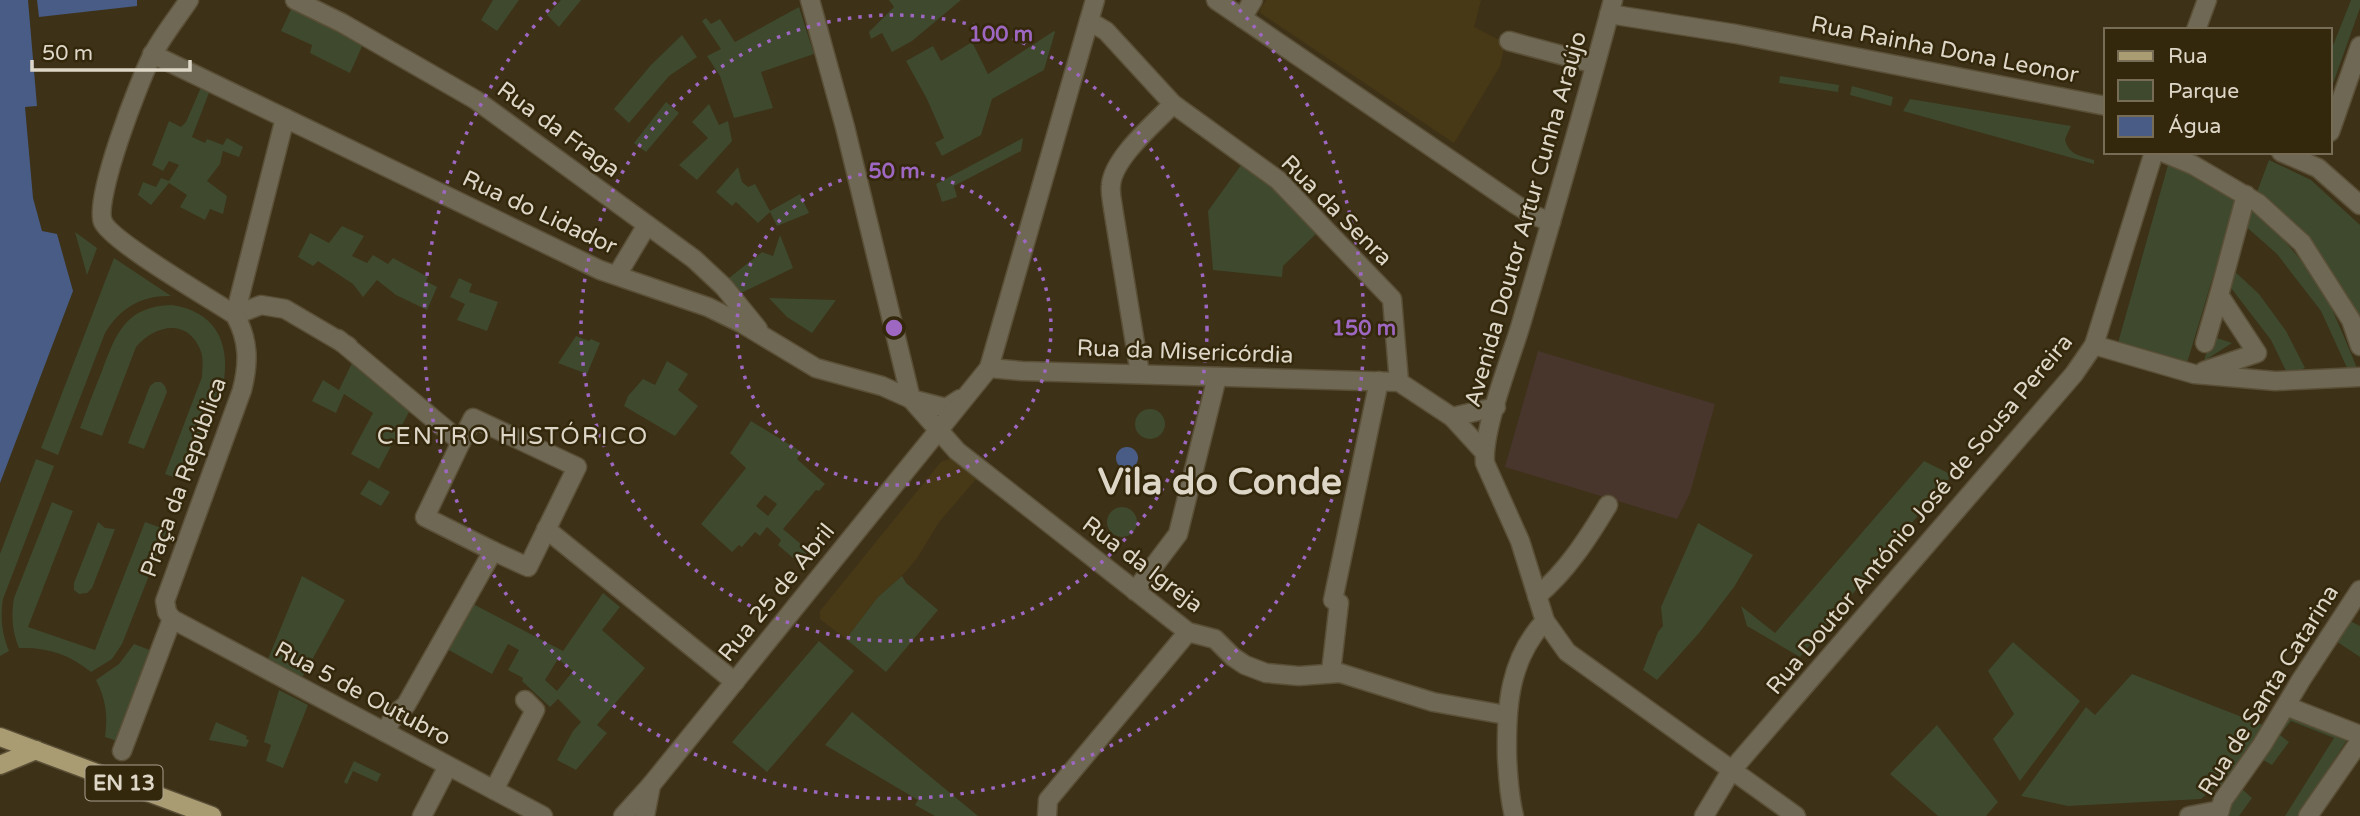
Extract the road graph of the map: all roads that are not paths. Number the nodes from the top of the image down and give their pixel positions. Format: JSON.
{"nodes":[{"id":1,"x":189,"y":0,"type":"edge"},
{"id":2,"x":295,"y":0,"type":"edge"},
{"id":3,"x":810,"y":0,"type":"edge"},
{"id":4,"x":1095,"y":0,"type":"edge"},
{"id":5,"x":1216,"y":0,"type":"edge"},
{"id":6,"x":1253,"y":0,"type":"edge"},
{"id":7,"x":2207,"y":0,"type":"edge"},
{"id":8,"x":1611,"y":7,"type":"edge"},
{"id":9,"x":1242,"y":18,"type":"junction"},
{"id":10,"x":1089,"y":21,"type":"junction"},
{"id":11,"x":2197,"y":28,"type":"edge"},
{"id":12,"x":1509,"y":41,"type":"dead end"},
{"id":13,"x":2360,"y":46,"type":"edge"},
{"id":14,"x":152,"y":54,"type":"junction"},
{"id":15,"x":1595,"y":64,"type":"junction"},
{"id":16,"x":1172,"y":104,"type":"junction"},
{"id":17,"x":2104,"y":106,"type":"edge"},
{"id":18,"x":285,"y":118,"type":"junction"},
{"id":19,"x":2332,"y":125,"type":"edge"},
{"id":20,"x":2153,"y":154,"type":"edge"},
{"id":21,"x":2167,"y":154,"type":"edge"},
{"id":22,"x":2291,"y":154,"type":"edge"},
{"id":23,"x":2320,"y":160,"type":"edge"},
{"id":24,"x":2246,"y":195,"type":"junction"},
{"id":25,"x":2360,"y":205,"type":"edge"},
{"id":26,"x":1551,"y":222,"type":"junction"},
{"id":27,"x":648,"y":225,"type":"junction"},
{"id":28,"x":617,"y":275,"type":"junction"},
{"id":29,"x":2219,"y":295,"type":"junction"},
{"id":30,"x":234,"y":315,"type":"junction"},
{"id":31,"x":765,"y":337,"type":"junction"},
{"id":32,"x":338,"y":339,"type":"junction"},
{"id":33,"x":2205,"y":343,"type":"dead end"},
{"id":34,"x":2094,"y":345,"type":"junction"},
{"id":35,"x":2360,"y":346,"type":"edge"},
{"id":36,"x":989,"y":368,"type":"junction"},
{"id":37,"x":1140,"y":374,"type":"junction"},
{"id":38,"x":2194,"y":374,"type":"junction"},
{"id":39,"x":1217,"y":377,"type":"junction"},
{"id":40,"x":2360,"y":377,"type":"edge"},
{"id":41,"x":1380,"y":381,"type":"junction"},
{"id":42,"x":1399,"y":382,"type":"junction"},
{"id":43,"x":408,"y":388,"type":"dead end"},
{"id":44,"x":968,"y":394,"type":"junction"},
{"id":45,"x":911,"y":399,"type":"junction"},
{"id":46,"x":1496,"y":407,"type":"junction"},
{"id":47,"x":1452,"y":417,"type":"junction"},
{"id":48,"x":940,"y":430,"type":"junction"},
{"id":49,"x":461,"y":442,"type":"junction"},
{"id":50,"x":1484,"y":452,"type":"junction"},
{"id":51,"x":1608,"y":505,"type":"dead end"},
{"id":52,"x":547,"y":529,"type":"junction"},
{"id":53,"x":493,"y":551,"type":"junction"},
{"id":54,"x":2360,"y":590,"type":"edge"},
{"id":55,"x":1135,"y":591,"type":"junction"},
{"id":56,"x":1537,"y":596,"type":"junction"},
{"id":57,"x":172,"y":619,"type":"junction"},
{"id":58,"x":1545,"y":621,"type":"junction"},
{"id":59,"x":1188,"y":632,"type":"junction"},
{"id":60,"x":429,"y":644,"type":"dead end"},
{"id":61,"x":1331,"y":672,"type":"junction"},
{"id":62,"x":735,"y":682,"type":"junction"},
{"id":63,"x":525,"y":700,"type":"dead end"},
{"id":64,"x":2286,"y":706,"type":"junction"},
{"id":65,"x":395,"y":714,"type":"junction"},
{"id":66,"x":1506,"y":715,"type":"junction"},
{"id":67,"x":385,"y":732,"type":"junction"},
{"id":68,"x":2360,"y":735,"type":"edge"},
{"id":69,"x":0,"y":737,"type":"edge"},
{"id":70,"x":2360,"y":741,"type":"edge"},
{"id":71,"x":36,"y":750,"type":"junction"},
{"id":72,"x":122,"y":751,"type":"dead end"},
{"id":73,"x":0,"y":765,"type":"edge"},
{"id":74,"x":448,"y":766,"type":"junction"},
{"id":75,"x":1731,"y":771,"type":"junction"},
{"id":76,"x":651,"y":785,"type":"junction"},
{"id":77,"x":494,"y":790,"type":"junction"},
{"id":78,"x":2219,"y":813,"type":"edge"},
{"id":79,"x":536,"y":814,"type":"edge"},
{"id":80,"x":212,"y":816,"type":"edge"},
{"id":81,"x":422,"y":816,"type":"edge"},
{"id":82,"x":623,"y":816,"type":"edge"},
{"id":83,"x":645,"y":816,"type":"edge"},
{"id":84,"x":656,"y":816,"type":"edge"},
{"id":85,"x":1047,"y":816,"type":"edge"},
{"id":86,"x":1514,"y":816,"type":"edge"},
{"id":87,"x":1704,"y":816,"type":"edge"},
{"id":88,"x":1796,"y":816,"type":"edge"},
{"id":89,"x":2189,"y":816,"type":"edge"},
{"id":90,"x":2308,"y":816,"type":"edge"}],
"edges":[{"from":1,"to":14,"type":"street"},
{"from":2,"to":27,"type":"street","name":"Rua da Fraga"},
{"from":3,"to":45,"type":"street"},
{"from":4,"to":10,"type":"street"},
{"from":5,"to":9,"type":"street"},
{"from":6,"to":9,"type":"street"},
{"from":7,"to":11,"type":"street"},
{"from":8,"to":15,"type":"street","name":"Avenida Doutor Artur Cunha Araújo"},
{"from":8,"to":17,"type":"street","name":"Rua Rainha Dona Leonor"},
{"from":9,"to":26,"type":"street"},
{"from":10,"to":16,"type":"street","name":"Rua da Senra"},
{"from":10,"to":36,"type":"street"},
{"from":12,"to":15,"type":"street"},
{"from":13,"to":19,"type":"street"},
{"from":14,"to":18,"type":"street","name":"Rua do Lidador"},
{"from":14,"to":30,"type":"street"},
{"from":15,"to":26,"type":"street","name":"Avenida Doutor Artur Cunha Araújo"},
{"from":16,"to":37,"type":"street"},
{"from":16,"to":42,"type":"street","name":"Rua da Senra"},
{"from":18,"to":28,"type":"street","name":"Rua do Lidador"},
{"from":18,"to":30,"type":"street"},
{"from":20,"to":34,"type":"street","name":"Rua Doutor António José de Sousa Pereira"},
{"from":21,"to":24,"type":"street"},
{"from":22,"to":23,"type":"street"},
{"from":23,"to":25,"type":"street"},
{"from":24,"to":29,"type":"street"},
{"from":24,"to":35,"type":"street"},
{"from":26,"to":46,"type":"street","name":"Avenida Doutor Artur Cunha Araújo"},
{"from":27,"to":28,"type":"street"},
{"from":27,"to":31,"type":"street","name":"Rua da Fraga"},
{"from":28,"to":31,"type":"street","name":"Rua do Lidador"},
{"from":29,"to":33,"type":"street"},
{"from":29,"to":38,"type":"street"},
{"from":30,"to":32,"type":"street"},
{"from":30,"to":57,"type":"street","name":"Praça da República"},
{"from":31,"to":45,"type":"street","name":"Rua do Lidador"},
{"from":32,"to":43,"type":"street"},
{"from":32,"to":49,"type":"street"},
{"from":34,"to":38,"type":"street"},
{"from":34,"to":75,"type":"street","name":"Rua Doutor António José de Sousa Pereira"},
{"from":36,"to":37,"type":"street","name":"Rua da Misericórdia"},
{"from":36,"to":44,"type":"street","name":"Rua 25 de Abril"},
{"from":37,"to":39,"type":"street","name":"Rua da Misericórdia"},
{"from":38,"to":40,"type":"street"},
{"from":39,"to":41,"type":"street","name":"Rua da Misericórdia"},
{"from":39,"to":55,"type":"street"},
{"from":41,"to":42,"type":"street","name":"Rua da Misericórdia"},
{"from":41,"to":61,"type":"street"},
{"from":42,"to":47,"type":"street"},
{"from":44,"to":45,"type":"street"},
{"from":44,"to":48,"type":"street","name":"Rua 25 de Abril"},
{"from":45,"to":48,"type":"street","name":"Rua da Igreja"},
{"from":46,"to":47,"type":"street"},
{"from":46,"to":50,"type":"street","name":"Avenida Doutor Artur Cunha Araújo"},
{"from":47,"to":50,"type":"street"},
{"from":48,"to":55,"type":"street","name":"Rua da Igreja"},
{"from":48,"to":62,"type":"street","name":"Rua 25 de Abril"},
{"from":49,"to":52,"type":"street"},
{"from":49,"to":53,"type":"street"},
{"from":50,"to":56,"type":"street"},
{"from":51,"to":56,"type":"street"},
{"from":52,"to":53,"type":"street"},
{"from":52,"to":62,"type":"street"},
{"from":53,"to":65,"type":"street"},
{"from":54,"to":64,"type":"street","name":"Rua de Santa Catarina"},
{"from":55,"to":59,"type":"street","name":"Rua da Igreja"},
{"from":56,"to":58,"type":"street"},
{"from":57,"to":67,"type":"street","name":"Rua 5 de Outubro"},
{"from":57,"to":72,"type":"street","name":"Praça da República"},
{"from":58,"to":66,"type":"street"},
{"from":58,"to":75,"type":"street"},
{"from":59,"to":61,"type":"street","name":"Rua da Igreja"},
{"from":59,"to":85,"type":"street"},
{"from":60,"to":65,"type":"street"},
{"from":61,"to":66,"type":"street","name":"Rua da Igreja"},
{"from":62,"to":76,"type":"street","name":"Rua 25 de Abril"},
{"from":63,"to":77,"type":"street"},
{"from":64,"to":68,"type":"street"},
{"from":64,"to":78,"type":"street","name":"Rua de Santa Catarina"},
{"from":65,"to":67,"type":"street"},
{"from":66,"to":86,"type":"street"},
{"from":67,"to":74,"type":"street","name":"Rua 5 de Outubro"},
{"from":69,"to":71,"type":"main road","number":"EN 13"},
{"from":70,"to":90,"type":"street"},
{"from":71,"to":73,"type":"main road"},
{"from":71,"to":80,"type":"main road","number":"EN 13"},
{"from":74,"to":77,"type":"street","name":"Rua 5 de Outubro"},
{"from":74,"to":81,"type":"street"},
{"from":75,"to":87,"type":"street","name":"Rua Doutor António José de Sousa Pereira"},
{"from":75,"to":88,"type":"street"},
{"from":76,"to":82,"type":"street","name":"Rua 25 de Abril"},
{"from":76,"to":83,"type":"street","name":"Rua 25 de Abril"},
{"from":76,"to":84,"type":"street"},
{"from":77,"to":79,"type":"street","name":"Rua 5 de Outubro"},
{"from":78,"to":89,"type":"street"}]}
